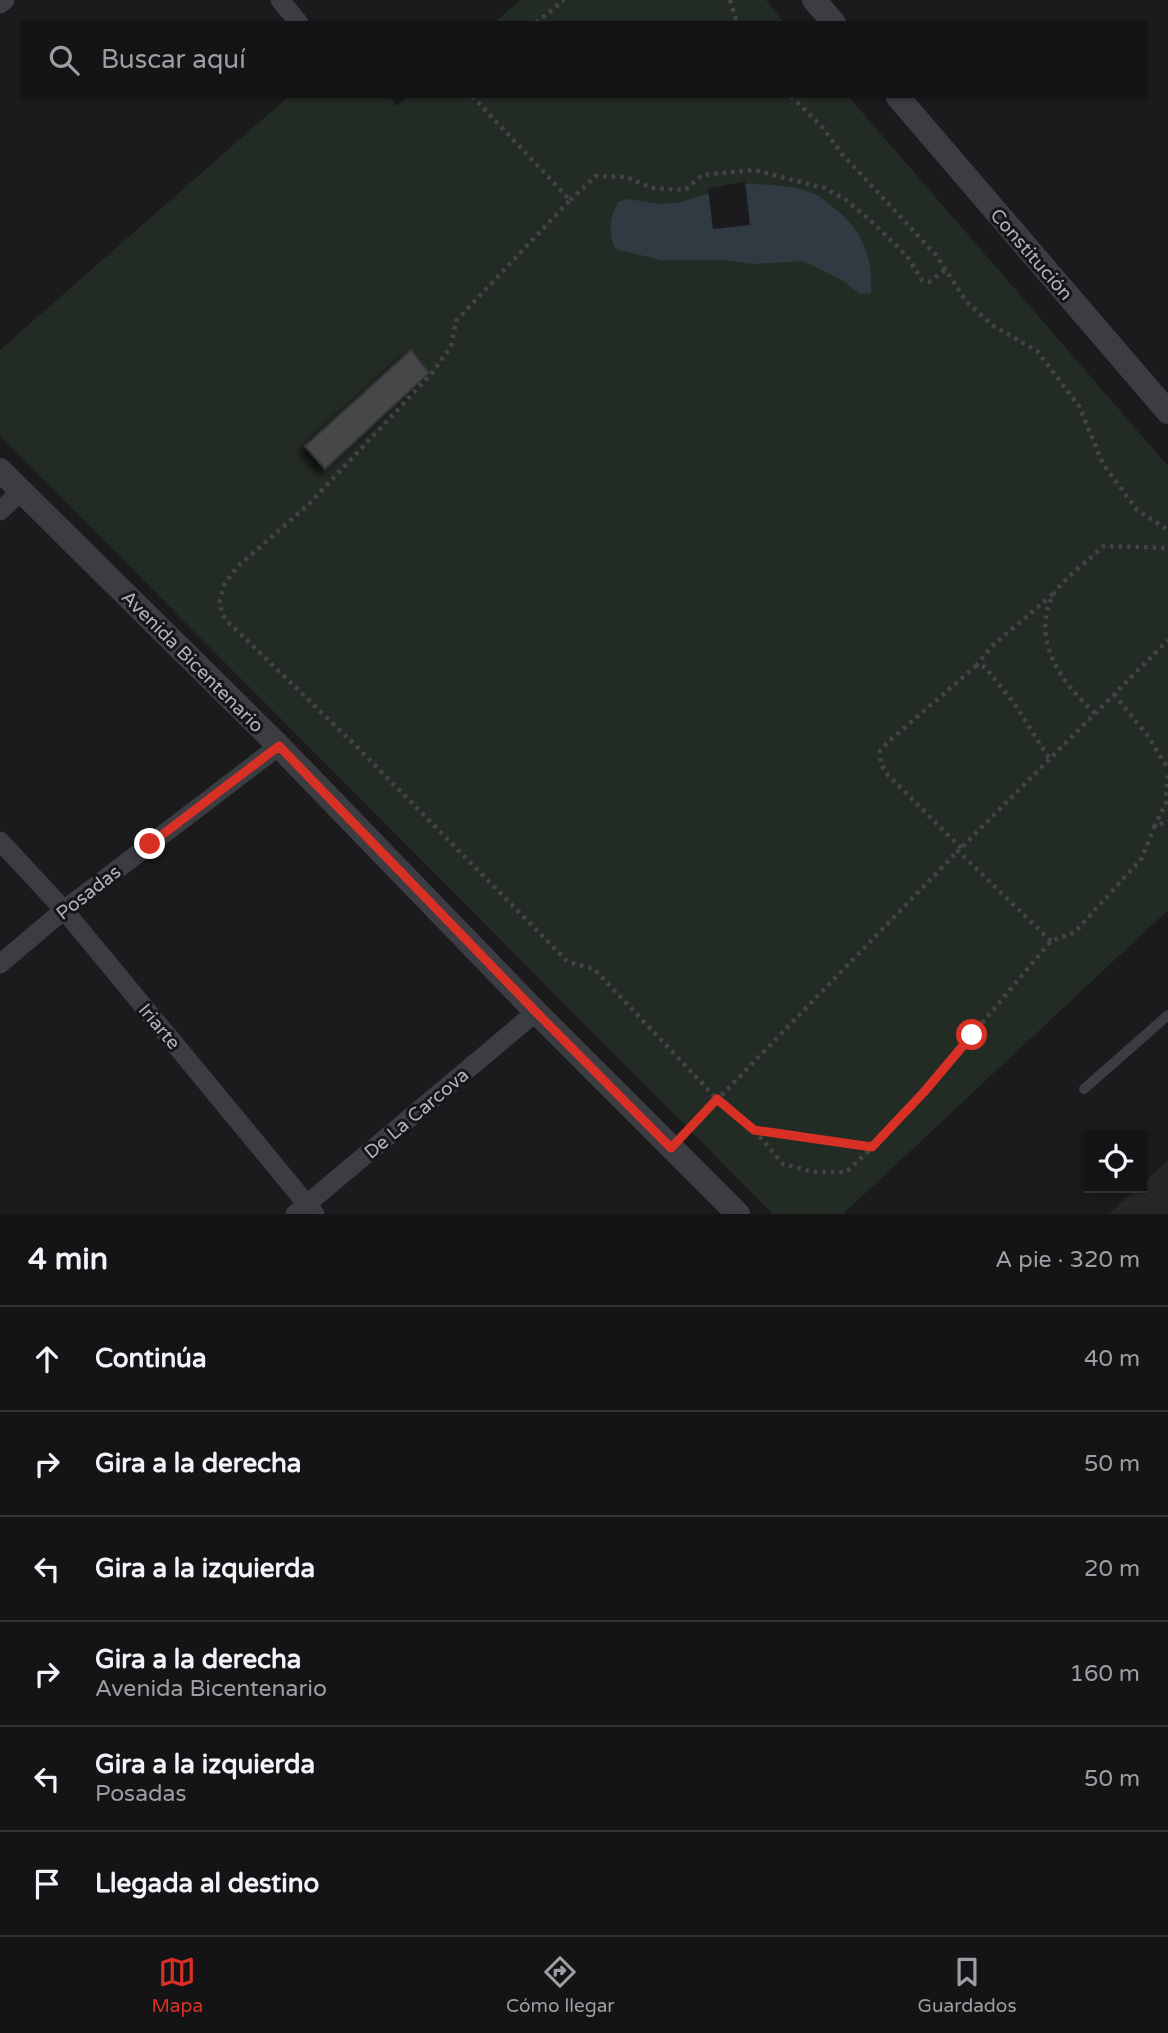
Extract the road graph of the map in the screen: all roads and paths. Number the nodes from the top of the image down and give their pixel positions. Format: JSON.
{"nodes":[{"id":1,"x":5,"y":0,"type":"edge"},
{"id":2,"x":280,"y":0,"type":"edge"},
{"id":3,"x":564,"y":0,"type":"edge"},
{"id":4,"x":730,"y":0,"type":"edge"},
{"id":5,"x":814,"y":0,"type":"edge"},
{"id":6,"x":0,"y":4,"type":"edge"},
{"id":7,"x":297,"y":21,"type":"edge"},
{"id":8,"x":538,"y":21,"type":"edge"},
{"id":9,"x":736,"y":21,"type":"edge"},
{"id":10,"x":832,"y":21,"type":"edge"},
{"id":11,"x":474,"y":98,"type":"edge"},
{"id":12,"x":793,"y":98,"type":"edge"},
{"id":13,"x":899,"y":98,"type":"edge"},
{"id":14,"x":570,"y":200,"type":"junction"},
{"id":15,"x":945,"y":270,"type":"junction"},
{"id":16,"x":1168,"y":412,"type":"edge"},
{"id":17,"x":0,"y":470,"type":"edge"},
{"id":18,"x":21,"y":491,"type":"junction"},
{"id":19,"x":0,"y":511,"type":"edge"},
{"id":20,"x":1168,"y":530,"type":"edge"},
{"id":21,"x":1168,"y":548,"type":"edge"},
{"id":22,"x":1054,"y":593,"type":"junction"},
{"id":23,"x":1168,"y":640,"type":"edge"},
{"id":24,"x":976,"y":666,"type":"junction"},
{"id":25,"x":1114,"y":694,"type":"junction"},
{"id":26,"x":1095,"y":713,"type":"junction"},
{"id":27,"x":279,"y":746,"type":"junction"},
{"id":28,"x":1049,"y":758,"type":"junction"},
{"id":29,"x":1168,"y":770,"type":"edge"},
{"id":30,"x":1168,"y":821,"type":"edge"},
{"id":31,"x":1154,"y":827,"type":"junction"},
{"id":32,"x":0,"y":841,"type":"edge"},
{"id":33,"x":959,"y":849,"type":"junction"},
{"id":34,"x":64,"y":910,"type":"junction"},
{"id":35,"x":1051,"y":942,"type":"junction"},
{"id":36,"x":0,"y":964,"type":"edge"},
{"id":37,"x":536,"y":1012,"type":"junction"},
{"id":38,"x":1168,"y":1015,"type":"edge"},
{"id":39,"x":1084,"y":1089,"type":"dead end"},
{"id":40,"x":717,"y":1099,"type":"junction"},
{"id":41,"x":754,"y":1130,"type":"junction"},
{"id":42,"x":872,"y":1147,"type":"junction"},
{"id":43,"x":671,"y":1148,"type":"junction"},
{"id":44,"x":306,"y":1211,"type":"edge"},
{"id":45,"x":738,"y":1214,"type":"edge"}],
"edges":[{"from":1,"to":6,"type":"street"},
{"from":2,"to":7,"type":"street"},
{"from":3,"to":8,"type":"path"},
{"from":4,"to":9,"type":"path"},
{"from":5,"to":10,"type":"street"},
{"from":11,"to":14,"type":"path"},
{"from":12,"to":15,"type":"path"},
{"from":13,"to":16,"type":"street","name":"Constitución"},
{"from":14,"to":15,"type":"path"},
{"from":14,"to":40,"type":"path"},
{"from":15,"to":20,"type":"path"},
{"from":17,"to":18,"type":"street","name":"Avenida Bicentenario"},
{"from":18,"to":19,"type":"street"},
{"from":18,"to":27,"type":"street","name":"Avenida Bicentenario"},
{"from":21,"to":22,"type":"path"},
{"from":22,"to":24,"type":"path"},
{"from":22,"to":26,"type":"path"},
{"from":23,"to":25,"type":"path"},
{"from":24,"to":28,"type":"path"},
{"from":24,"to":33,"type":"path"},
{"from":25,"to":26,"type":"path"},
{"from":25,"to":29,"type":"path"},
{"from":26,"to":28,"type":"path"},
{"from":27,"to":34,"type":"street","name":"Posadas"},
{"from":27,"to":37,"type":"street","name":"Avenida Bicentenario"},
{"from":28,"to":33,"type":"path"},
{"from":29,"to":31,"type":"path"},
{"from":30,"to":31,"type":"path"},
{"from":31,"to":35,"type":"path"},
{"from":32,"to":34,"type":"street","name":"Iriarte"},
{"from":33,"to":35,"type":"path"},
{"from":33,"to":40,"type":"path"},
{"from":34,"to":36,"type":"street","name":"Posadas"},
{"from":34,"to":44,"type":"street","name":"Iriarte"},
{"from":35,"to":42,"type":"path"},
{"from":37,"to":43,"type":"street","name":"Avenida Bicentenario"},
{"from":37,"to":44,"type":"street","name":"De La Carcova"},
{"from":38,"to":39,"type":"lane"},
{"from":40,"to":41,"type":"path"},
{"from":40,"to":43,"type":"path"},
{"from":41,"to":42,"type":"path"},
{"from":41,"to":42,"type":"path"},
{"from":43,"to":45,"type":"street","name":"Avenida Bicentenario"}]}
